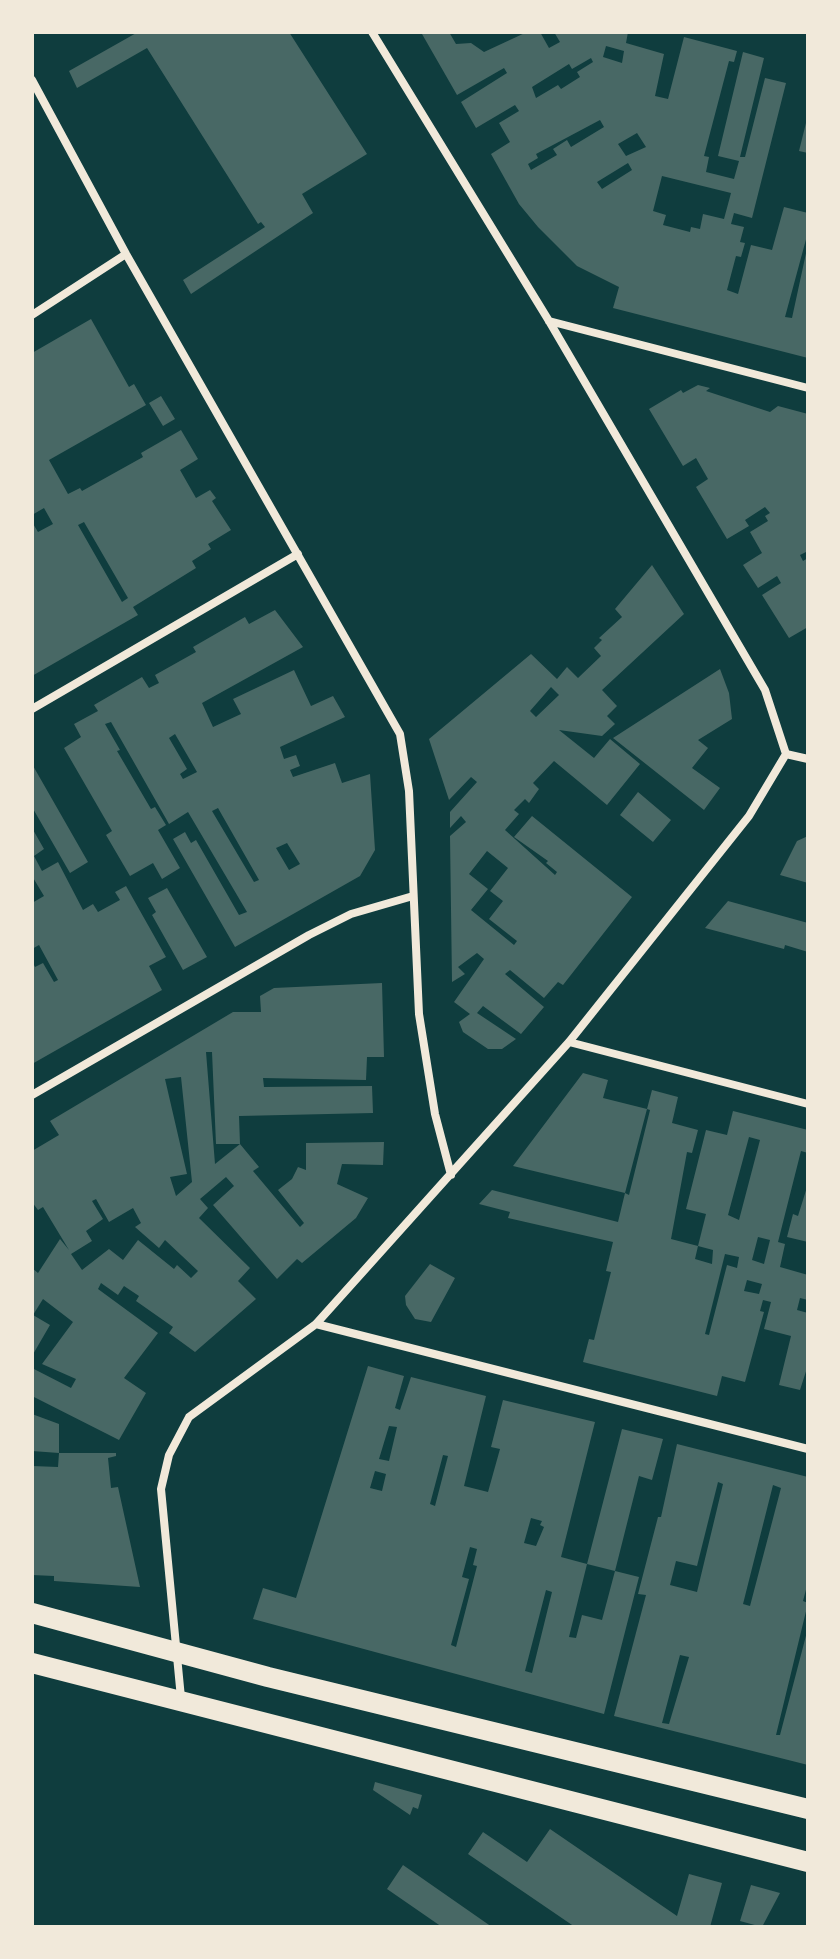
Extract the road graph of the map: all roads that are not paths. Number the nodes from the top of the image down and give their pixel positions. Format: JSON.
{"nodes":[{"id":1,"x":372,"y":32,"type":"edge"},
{"id":2,"x":32,"y":80,"type":"edge"},
{"id":3,"x":126,"y":254,"type":"junction"},
{"id":4,"x":32,"y":315,"type":"edge"},
{"id":5,"x":549,"y":321,"type":"junction"},
{"id":6,"x":808,"y":388,"type":"edge"},
{"id":7,"x":298,"y":554,"type":"junction"},
{"id":8,"x":32,"y":709,"type":"edge"},
{"id":9,"x":786,"y":754,"type":"junction"},
{"id":10,"x":808,"y":759,"type":"edge"},
{"id":11,"x":413,"y":896,"type":"junction"},
{"id":12,"x":569,"y":1042,"type":"junction"},
{"id":13,"x":32,"y":1095,"type":"edge"},
{"id":14,"x":808,"y":1104,"type":"edge"},
{"id":15,"x":451,"y":1175,"type":"junction"},
{"id":16,"x":316,"y":1324,"type":"junction"},
{"id":17,"x":808,"y":1449,"type":"edge"},
{"id":18,"x":32,"y":1613,"type":"edge"},
{"id":19,"x":178,"y":1654,"type":"junction"},
{"id":20,"x":32,"y":1663,"type":"edge"},
{"id":21,"x":181,"y":1702,"type":"junction"},
{"id":22,"x":808,"y":1809,"type":"edge"},
{"id":23,"x":808,"y":1862,"type":"edge"}],
"edges":[{"from":1,"to":5,"type":"street"},
{"from":2,"to":3,"type":"street"},
{"from":3,"to":4,"type":"street"},
{"from":3,"to":7,"type":"street"},
{"from":5,"to":6,"type":"street"},
{"from":5,"to":9,"type":"street"},
{"from":7,"to":8,"type":"street"},
{"from":7,"to":11,"type":"street"},
{"from":9,"to":10,"type":"street"},
{"from":9,"to":12,"type":"street"},
{"from":11,"to":13,"type":"street"},
{"from":11,"to":15,"type":"street"},
{"from":12,"to":14,"type":"street"},
{"from":12,"to":15,"type":"street"},
{"from":15,"to":16,"type":"street"},
{"from":16,"to":17,"type":"street"},
{"from":16,"to":19,"type":"street"},
{"from":18,"to":19,"type":"main road"},
{"from":19,"to":21,"type":"street"},
{"from":19,"to":22,"type":"main road"},
{"from":20,"to":21,"type":"main road"},
{"from":21,"to":23,"type":"main road"}]}
